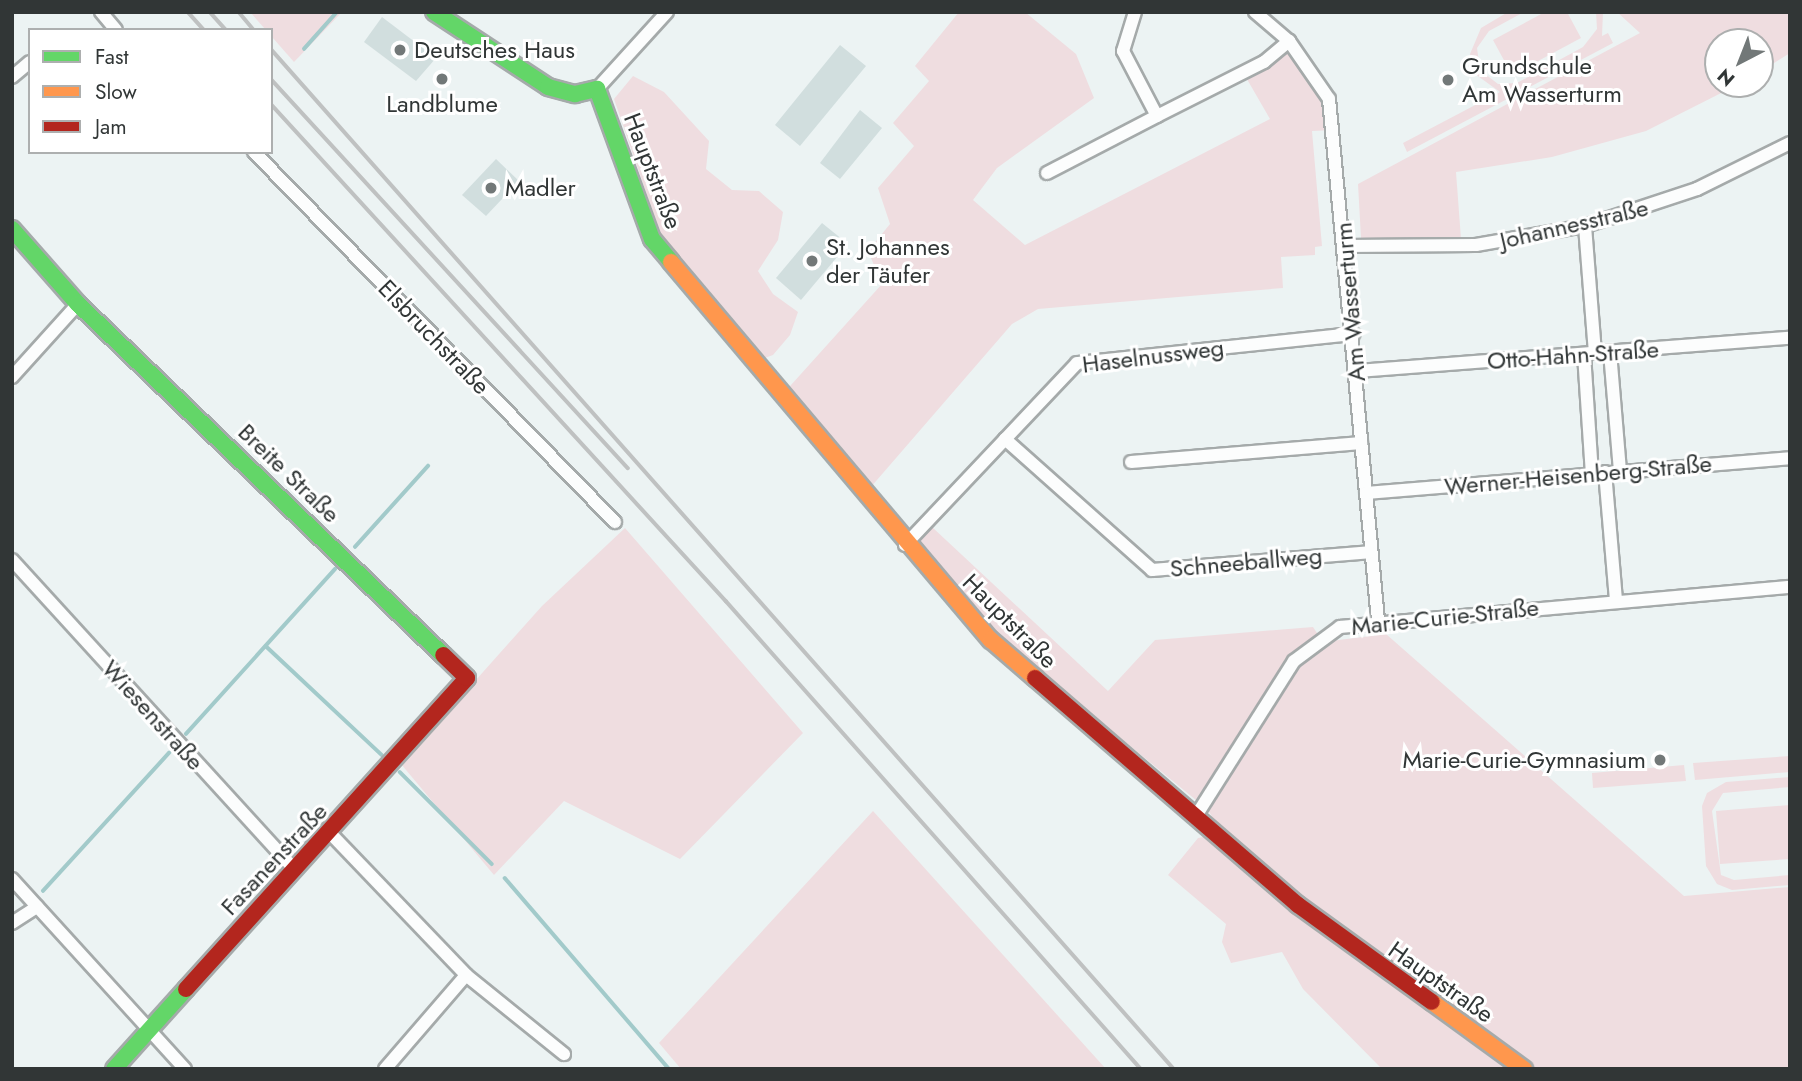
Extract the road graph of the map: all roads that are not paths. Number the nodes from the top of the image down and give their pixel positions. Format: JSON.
{"nodes":[{"id":1,"x":101,"y":12,"type":"edge"},
{"id":2,"x":434,"y":12,"type":"edge"},
{"id":3,"x":667,"y":12,"type":"edge"},
{"id":4,"x":1135,"y":12,"type":"edge"},
{"id":5,"x":1255,"y":12,"type":"edge"},
{"id":6,"x":114,"y":28,"type":"edge"},
{"id":7,"x":1289,"y":41,"type":"junction"},
{"id":8,"x":28,"y":64,"type":"edge"},
{"id":9,"x":12,"y":77,"type":"edge"},
{"id":10,"x":597,"y":89,"type":"junction"},
{"id":11,"x":1157,"y":116,"type":"junction"},
{"id":12,"x":1790,"y":143,"type":"edge"},
{"id":13,"x":256,"y":154,"type":"edge"},
{"id":14,"x":1047,"y":173,"type":"dead end"},
{"id":15,"x":1585,"y":226,"type":"junction"},
{"id":16,"x":12,"y":229,"type":"edge"},
{"id":17,"x":1345,"y":246,"type":"junction"},
{"id":18,"x":78,"y":304,"type":"junction"},
{"id":19,"x":1353,"y":334,"type":"junction"},
{"id":20,"x":1790,"y":338,"type":"edge"},
{"id":21,"x":1610,"y":352,"type":"junction"},
{"id":22,"x":1590,"y":353,"type":"junction"},
{"id":23,"x":1357,"y":371,"type":"junction"},
{"id":24,"x":12,"y":377,"type":"edge"},
{"id":25,"x":1005,"y":439,"type":"junction"},
{"id":26,"x":1361,"y":443,"type":"junction"},
{"id":27,"x":1790,"y":457,"type":"edge"},
{"id":28,"x":1131,"y":463,"type":"dead end"},
{"id":29,"x":1620,"y":471,"type":"junction"},
{"id":30,"x":1599,"y":472,"type":"junction"},
{"id":31,"x":1366,"y":493,"type":"junction"},
{"id":32,"x":615,"y":522,"type":"dead end"},
{"id":33,"x":905,"y":545,"type":"junction"},
{"id":34,"x":1369,"y":552,"type":"junction"},
{"id":35,"x":12,"y":560,"type":"edge"},
{"id":36,"x":1790,"y":587,"type":"edge"},
{"id":37,"x":1616,"y":601,"type":"junction"},
{"id":38,"x":1378,"y":620,"type":"junction"},
{"id":39,"x":467,"y":678,"type":"joint"},
{"id":40,"x":1196,"y":816,"type":"junction"},
{"id":41,"x":330,"y":833,"type":"junction"},
{"id":42,"x":294,"y":869,"type":"junction"},
{"id":43,"x":12,"y":879,"type":"edge"},
{"id":44,"x":37,"y":907,"type":"junction"},
{"id":45,"x":12,"y":923,"type":"edge"},
{"id":46,"x":466,"y":975,"type":"junction"},
{"id":47,"x":150,"y":1029,"type":"junction"},
{"id":48,"x":565,"y":1054,"type":"dead end"},
{"id":49,"x":114,"y":1069,"type":"edge"},
{"id":50,"x":185,"y":1069,"type":"edge"},
{"id":51,"x":385,"y":1069,"type":"edge"},
{"id":52,"x":1524,"y":1069,"type":"edge"}],
"edges":[{"from":1,"to":6,"type":"street"},
{"from":2,"to":10,"type":"street"},
{"from":3,"to":10,"type":"street"},
{"from":4,"to":11,"type":"street"},
{"from":5,"to":7,"type":"street","name":"Am Wasserturm"},
{"from":7,"to":11,"type":"street"},
{"from":7,"to":17,"type":"street","name":"Am Wasserturm"},
{"from":8,"to":9,"type":"street"},
{"from":10,"to":33,"type":"street","name":"Hauptstraße"},
{"from":11,"to":14,"type":"street"},
{"from":12,"to":15,"type":"street","name":"Johannesstraße"},
{"from":13,"to":32,"type":"street","name":"Elsbruchstraße"},
{"from":15,"to":17,"type":"street","name":"Johannesstraße"},
{"from":15,"to":22,"type":"street"},
{"from":16,"to":18,"type":"street","name":"Breite Straße"},
{"from":17,"to":19,"type":"street","name":"Am Wasserturm"},
{"from":18,"to":24,"type":"street"},
{"from":18,"to":39,"type":"street","name":"Breite Straße"},
{"from":19,"to":23,"type":"street","name":"Am Wasserturm"},
{"from":19,"to":25,"type":"street","name":"Haselnussweg"},
{"from":20,"to":21,"type":"street","name":"Otto-Hahn-Straße"},
{"from":21,"to":22,"type":"street","name":"Otto-Hahn-Straße"},
{"from":21,"to":29,"type":"street"},
{"from":22,"to":23,"type":"street","name":"Otto-Hahn-Straße"},
{"from":22,"to":30,"type":"street"},
{"from":23,"to":26,"type":"street","name":"Am Wasserturm"},
{"from":25,"to":33,"type":"street","name":"Haselnussweg"},
{"from":25,"to":34,"type":"street","name":"Schneeballweg"},
{"from":26,"to":28,"type":"street"},
{"from":26,"to":31,"type":"street","name":"Am Wasserturm"},
{"from":27,"to":29,"type":"street","name":"Werner-Heisenberg-Straße"},
{"from":29,"to":30,"type":"street","name":"Werner-Heisenberg-Straße"},
{"from":30,"to":31,"type":"street","name":"Werner-Heisenberg-Straße"},
{"from":30,"to":37,"type":"street"},
{"from":31,"to":34,"type":"street","name":"Am Wasserturm"},
{"from":33,"to":40,"type":"street","name":"Hauptstraße"},
{"from":34,"to":38,"type":"street","name":"Am Wasserturm"},
{"from":35,"to":42,"type":"street","name":"Wiesenstraße"},
{"from":36,"to":37,"type":"street","name":"Marie-Curie-Straße"},
{"from":37,"to":38,"type":"street","name":"Marie-Curie-Straße"},
{"from":38,"to":40,"type":"street","name":"Marie-Curie-Straße"},
{"from":39,"to":41,"type":"street","name":"Fasanenstraße"},
{"from":40,"to":52,"type":"street","name":"Hauptstraße"},
{"from":41,"to":42,"type":"street","name":"Fasanenstraße"},
{"from":41,"to":46,"type":"street"},
{"from":42,"to":47,"type":"street","name":"Fasanenstraße"},
{"from":43,"to":44,"type":"street"},
{"from":44,"to":45,"type":"street"},
{"from":44,"to":47,"type":"street"},
{"from":46,"to":48,"type":"street"},
{"from":46,"to":51,"type":"street"},
{"from":47,"to":49,"type":"street","name":"Fasanenstraße"},
{"from":47,"to":50,"type":"street"}]}
